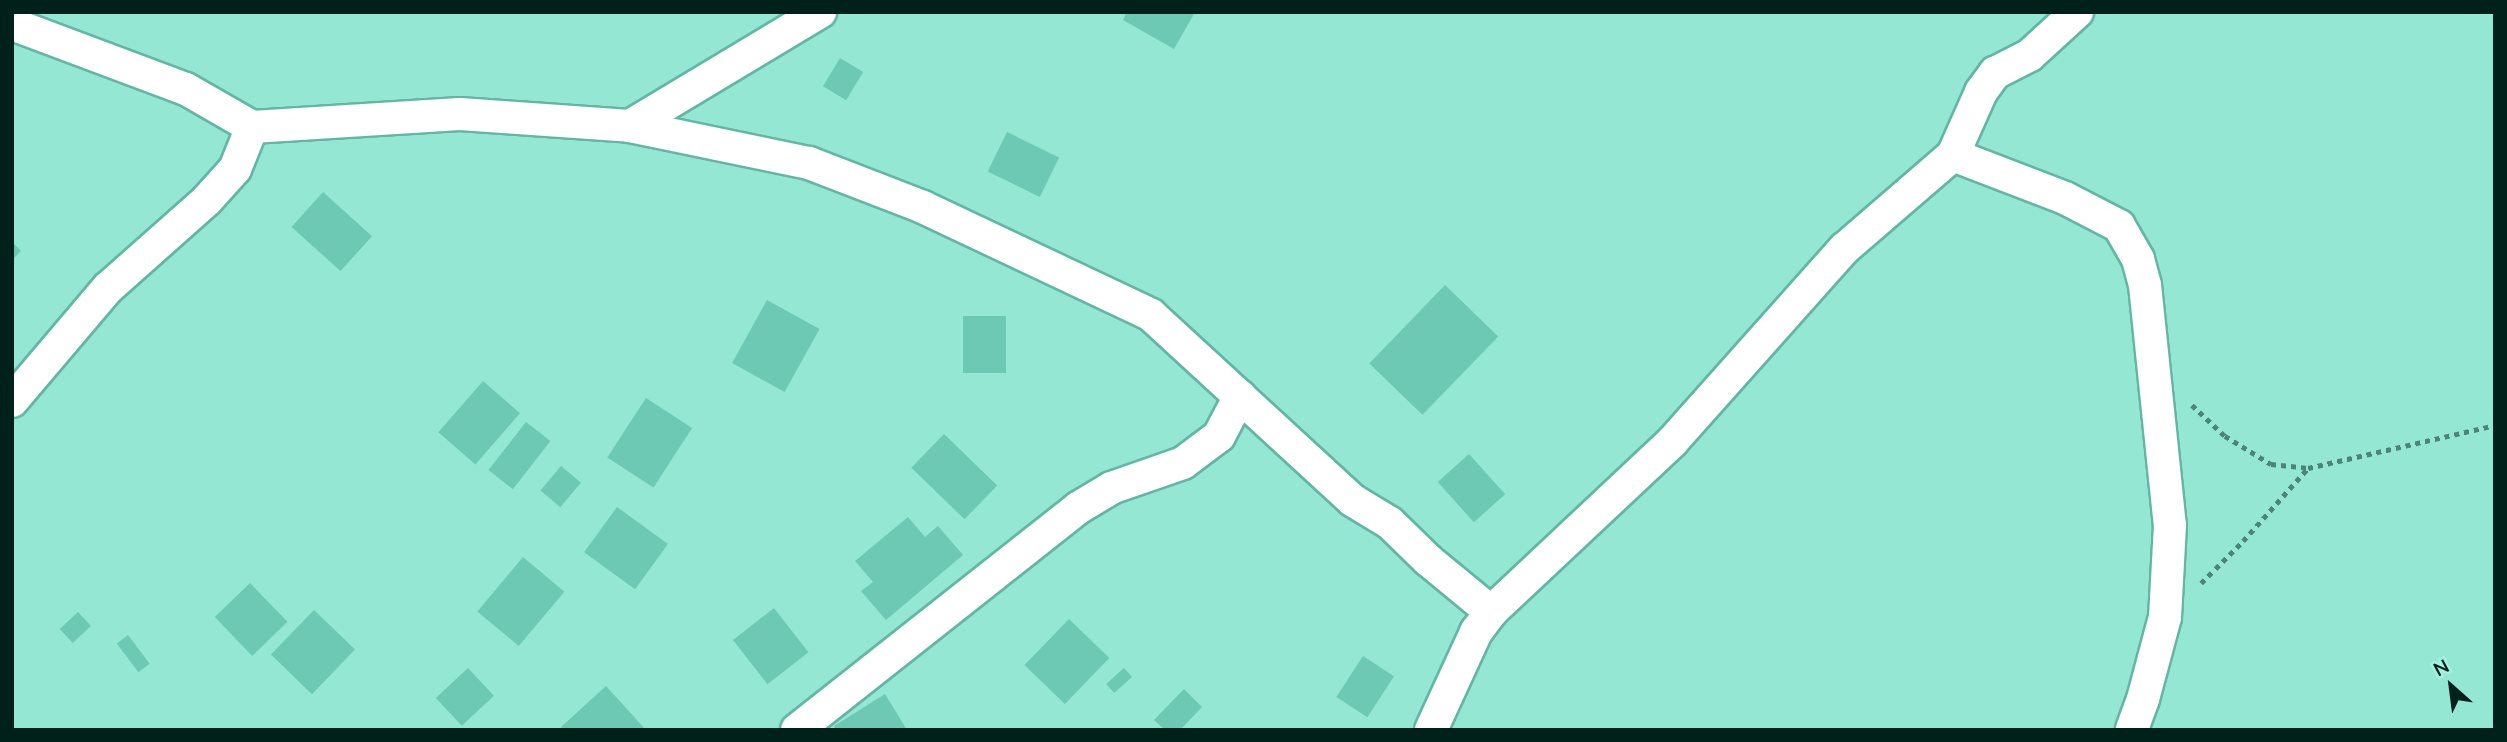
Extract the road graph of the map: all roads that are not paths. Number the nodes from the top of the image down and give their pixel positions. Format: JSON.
{"nodes":[{"id":1,"x":820,"y":12,"type":"edge"},
{"id":2,"x":2077,"y":12,"type":"edge"},
{"id":3,"x":12,"y":24,"type":"edge"},
{"id":4,"x":630,"y":126,"type":"junction"},
{"id":5,"x":252,"y":127,"type":"junction"},
{"id":6,"x":1953,"y":155,"type":"junction"},
{"id":7,"x":1240,"y":396,"type":"junction"},
{"id":8,"x":12,"y":401,"type":"edge"},
{"id":9,"x":1491,"y":612,"type":"junction"},
{"id":10,"x":797,"y":730,"type":"edge"},
{"id":11,"x":1431,"y":730,"type":"edge"},
{"id":12,"x":2132,"y":730,"type":"edge"}],
"edges":[{"from":1,"to":4,"type":"street"},
{"from":2,"to":6,"type":"street"},
{"from":3,"to":5,"type":"street"},
{"from":4,"to":5,"type":"street"},
{"from":4,"to":7,"type":"street"},
{"from":5,"to":8,"type":"street"},
{"from":6,"to":9,"type":"street"},
{"from":6,"to":12,"type":"street"},
{"from":7,"to":9,"type":"street"},
{"from":7,"to":10,"type":"street"},
{"from":9,"to":11,"type":"street"}]}
